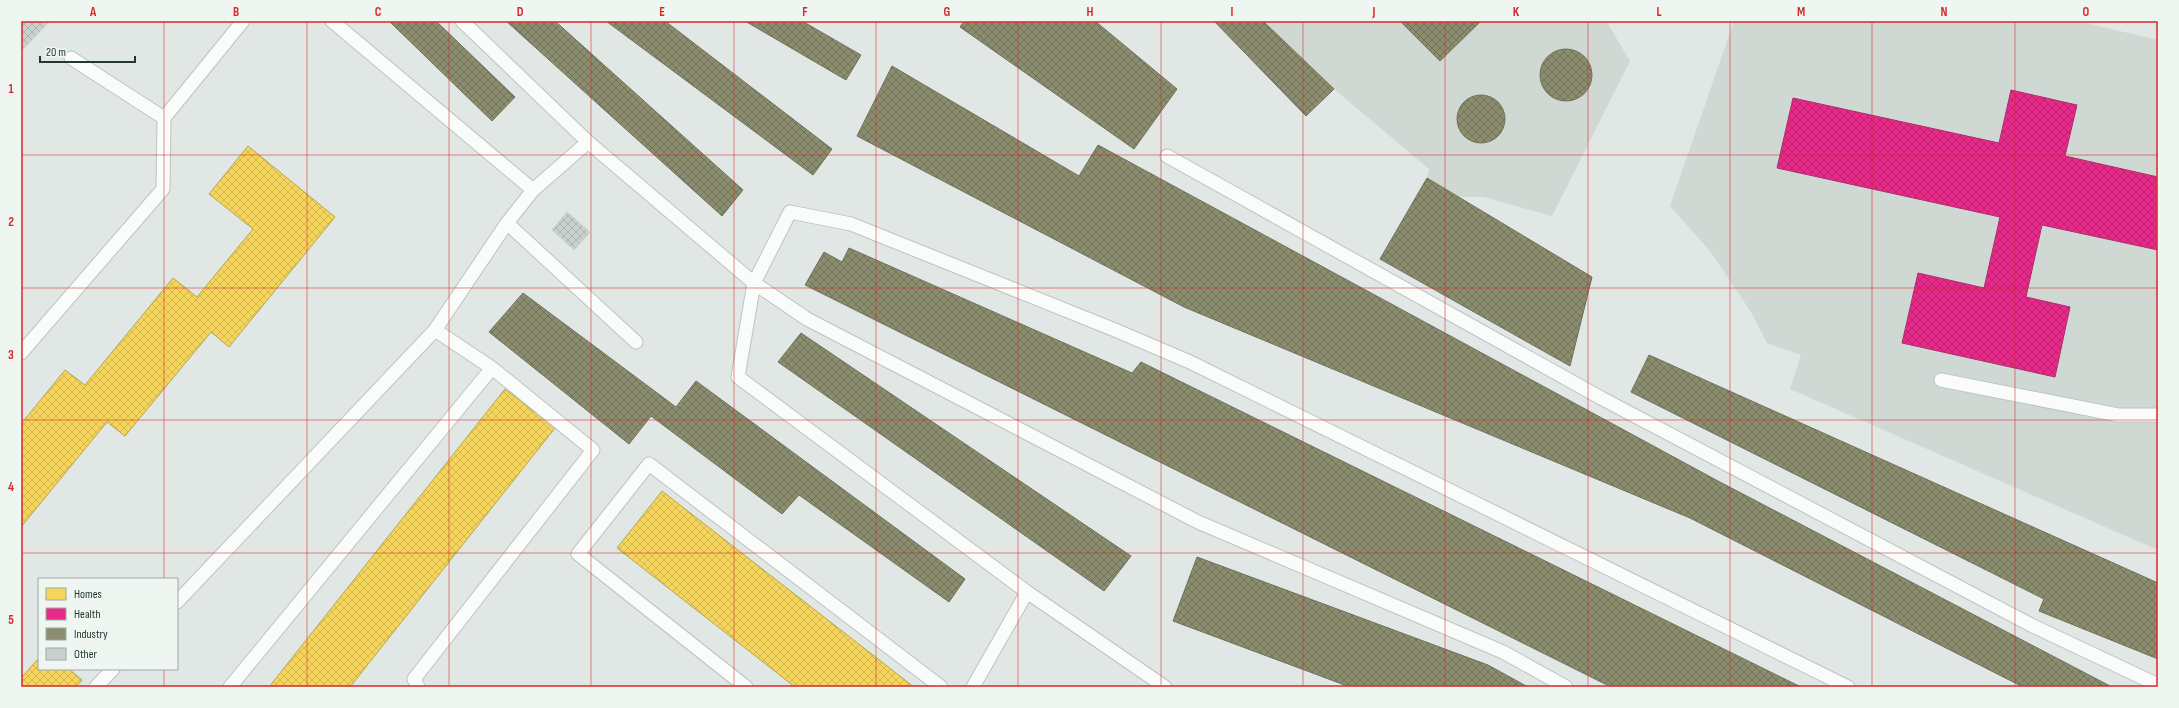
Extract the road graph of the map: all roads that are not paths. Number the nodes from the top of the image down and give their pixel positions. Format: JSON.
{"nodes":[{"id":1,"x":243,"y":21,"type":"edge"},
{"id":2,"x":332,"y":21,"type":"edge"},
{"id":3,"x":462,"y":21,"type":"edge"},
{"id":4,"x":71,"y":58,"type":"dead end"},
{"id":5,"x":164,"y":118,"type":"junction"},
{"id":6,"x":588,"y":142,"type":"junction"},
{"id":7,"x":1167,"y":156,"type":"dead end"},
{"id":8,"x":534,"y":190,"type":"junction"},
{"id":9,"x":507,"y":223,"type":"junction"},
{"id":10,"x":754,"y":283,"type":"junction"},
{"id":11,"x":435,"y":330,"type":"junction"},
{"id":12,"x":636,"y":342,"type":"dead end"},
{"id":13,"x":21,"y":353,"type":"edge"},
{"id":14,"x":492,"y":368,"type":"junction"},
{"id":15,"x":1941,"y":380,"type":"dead end"},
{"id":16,"x":2158,"y":415,"type":"edge"},
{"id":17,"x":1027,"y":592,"type":"junction"},
{"id":18,"x":178,"y":601,"type":"edge"},
{"id":19,"x":112,"y":670,"type":"edge"},
{"id":20,"x":2158,"y":685,"type":"edge"},
{"id":21,"x":96,"y":687,"type":"edge"},
{"id":22,"x":230,"y":687,"type":"edge"},
{"id":23,"x":418,"y":687,"type":"edge"},
{"id":24,"x":746,"y":687,"type":"edge"},
{"id":25,"x":941,"y":687,"type":"edge"},
{"id":26,"x":973,"y":687,"type":"edge"},
{"id":27,"x":1165,"y":687,"type":"edge"},
{"id":28,"x":1566,"y":687,"type":"edge"},
{"id":29,"x":1848,"y":687,"type":"edge"}],
"edges":[{"from":1,"to":5,"type":"lane"},
{"from":2,"to":8,"type":"lane"},
{"from":3,"to":6,"type":"lane"},
{"from":4,"to":5,"type":"lane"},
{"from":5,"to":13,"type":"lane"},
{"from":6,"to":8,"type":"lane"},
{"from":6,"to":10,"type":"lane"},
{"from":7,"to":20,"type":"lane"},
{"from":8,"to":9,"type":"lane"},
{"from":9,"to":11,"type":"lane"},
{"from":9,"to":12,"type":"lane"},
{"from":10,"to":17,"type":"lane"},
{"from":10,"to":28,"type":"lane"},
{"from":10,"to":29,"type":"lane"},
{"from":11,"to":14,"type":"lane"},
{"from":11,"to":18,"type":"lane"},
{"from":14,"to":22,"type":"lane"},
{"from":14,"to":23,"type":"lane"},
{"from":15,"to":16,"type":"lane"},
{"from":17,"to":26,"type":"lane"},
{"from":17,"to":27,"type":"lane"},
{"from":19,"to":21,"type":"lane"},
{"from":24,"to":25,"type":"lane"}]}
